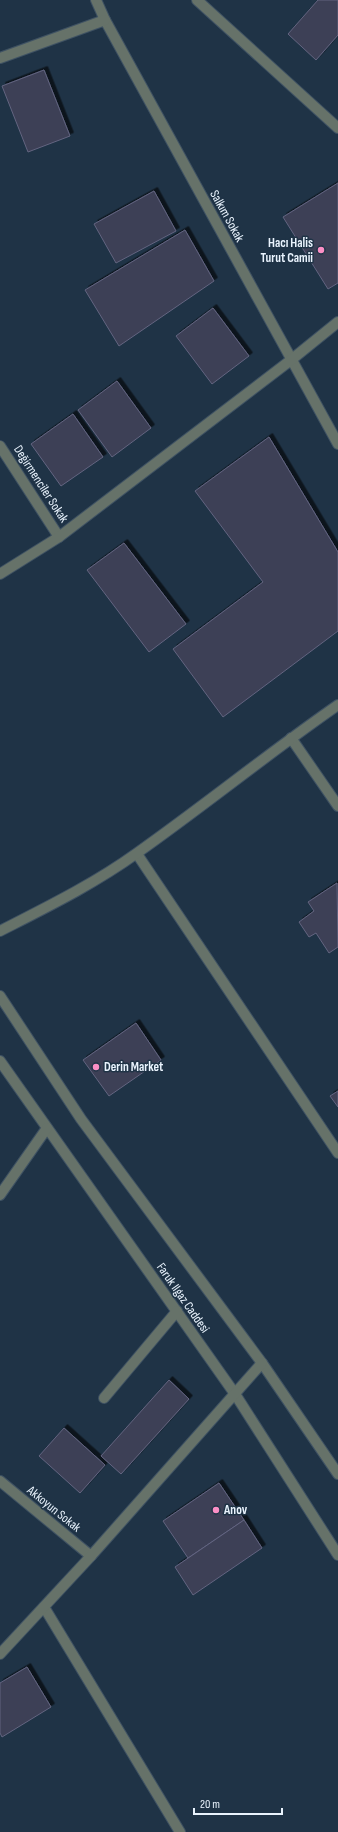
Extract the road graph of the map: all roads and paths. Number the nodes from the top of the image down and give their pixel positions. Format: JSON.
{"nodes":[{"id":1,"x":96,"y":0,"type":"edge"},
{"id":2,"x":196,"y":0,"type":"edge"},
{"id":3,"x":105,"y":20,"type":"junction"},
{"id":4,"x":0,"y":58,"type":"edge"},
{"id":5,"x":338,"y":128,"type":"edge"},
{"id":6,"x":338,"y":322,"type":"edge"},
{"id":7,"x":291,"y":360,"type":"junction"},
{"id":8,"x":338,"y":444,"type":"edge"},
{"id":9,"x":0,"y":446,"type":"edge"},
{"id":10,"x":59,"y":537,"type":"junction"},
{"id":11,"x":0,"y":574,"type":"edge"},
{"id":12,"x":338,"y":705,"type":"edge"},
{"id":13,"x":291,"y":738,"type":"junction"},
{"id":14,"x":338,"y":806,"type":"edge"},
{"id":15,"x":137,"y":854,"type":"junction"},
{"id":16,"x":0,"y":931,"type":"edge"},
{"id":17,"x":0,"y":996,"type":"edge"},
{"id":18,"x":0,"y":1061,"type":"edge"},
{"id":19,"x":47,"y":1128,"type":"junction"},
{"id":20,"x":338,"y":1153,"type":"edge"},
{"id":21,"x":0,"y":1195,"type":"edge"},
{"id":22,"x":177,"y":1311,"type":"junction"},
{"id":23,"x":262,"y":1363,"type":"junction"},
{"id":24,"x":236,"y":1394,"type":"junction"},
{"id":25,"x":104,"y":1398,"type":"dead end"},
{"id":26,"x":338,"y":1474,"type":"edge"},
{"id":27,"x":0,"y":1481,"type":"edge"},
{"id":28,"x":338,"y":1554,"type":"edge"},
{"id":29,"x":91,"y":1556,"type":"junction"},
{"id":30,"x":44,"y":1607,"type":"junction"},
{"id":31,"x":0,"y":1654,"type":"edge"},
{"id":32,"x":180,"y":1832,"type":"edge"}],
"edges":[{"from":1,"to":3,"type":"street","name":"Salkım Sokak"},
{"from":2,"to":5,"type":"street"},
{"from":3,"to":4,"type":"street"},
{"from":3,"to":7,"type":"street","name":"Salkım Sokak"},
{"from":6,"to":7,"type":"street"},
{"from":7,"to":8,"type":"street","name":"Salkım Sokak"},
{"from":7,"to":10,"type":"street"},
{"from":9,"to":10,"type":"street","name":"Değirmenciler Sokak"},
{"from":10,"to":11,"type":"street"},
{"from":12,"to":13,"type":"street"},
{"from":13,"to":14,"type":"street"},
{"from":13,"to":15,"type":"street"},
{"from":15,"to":16,"type":"street"},
{"from":15,"to":20,"type":"street"},
{"from":17,"to":23,"type":"street","name":"Faruk Ilgaz Caddesi"},
{"from":18,"to":19,"type":"street","name":"Faruk Ilgaz Caddesi"},
{"from":19,"to":21,"type":"street"},
{"from":19,"to":22,"type":"street","name":"Faruk Ilgaz Caddesi"},
{"from":22,"to":24,"type":"street","name":"Faruk Ilgaz Caddesi"},
{"from":22,"to":25,"type":"street"},
{"from":23,"to":24,"type":"street"},
{"from":23,"to":26,"type":"street","name":"Faruk Ilgaz Caddesi"},
{"from":24,"to":28,"type":"street","name":"Faruk Ilgaz Caddesi"},
{"from":24,"to":29,"type":"street"},
{"from":27,"to":29,"type":"street","name":"Akkoyun Sokak"},
{"from":29,"to":30,"type":"street"},
{"from":30,"to":31,"type":"street"},
{"from":30,"to":32,"type":"street"}]}
